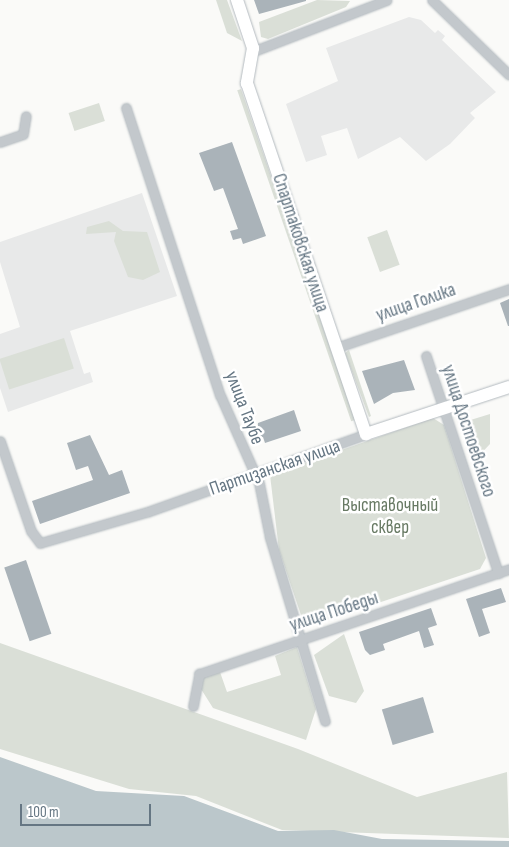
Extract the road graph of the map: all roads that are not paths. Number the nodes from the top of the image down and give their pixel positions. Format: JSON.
{"nodes":[{"id":1,"x":236,"y":0,"type":"edge"},
{"id":2,"x":387,"y":0,"type":"edge"},
{"id":3,"x":432,"y":0,"type":"edge"},
{"id":4,"x":254,"y":51,"type":"junction"},
{"id":5,"x":509,"y":75,"type":"edge"},
{"id":6,"x":126,"y":108,"type":"dead end"},
{"id":7,"x":26,"y":116,"type":"dead end"},
{"id":8,"x":0,"y":142,"type":"edge"},
{"id":9,"x":509,"y":289,"type":"edge"},
{"id":10,"x":334,"y":348,"type":"junction"},
{"id":11,"x":426,"y":356,"type":"dead end"},
{"id":12,"x":509,"y":388,"type":"edge"},
{"id":13,"x":444,"y":408,"type":"junction"},
{"id":14,"x":366,"y":434,"type":"junction"},
{"id":15,"x":0,"y":441,"type":"edge"},
{"id":16,"x":255,"y":475,"type":"junction"},
{"id":17,"x":509,"y":569,"type":"edge"},
{"id":18,"x":498,"y":573,"type":"junction"},
{"id":19,"x":300,"y":641,"type":"junction"},
{"id":20,"x":193,"y":706,"type":"dead end"},
{"id":21,"x":325,"y":722,"type":"dead end"}],
"edges":[{"from":1,"to":4,"type":"street"},
{"from":2,"to":4,"type":"street"},
{"from":3,"to":5,"type":"street"},
{"from":4,"to":10,"type":"street","name":"Спартаковская улица"},
{"from":6,"to":16,"type":"street","name":"улица Таубе"},
{"from":7,"to":8,"type":"street"},
{"from":9,"to":10,"type":"street","name":"улица Голика"},
{"from":10,"to":14,"type":"street","name":"Спартаковская улица"},
{"from":11,"to":13,"type":"street","name":"улица Достоевского"},
{"from":12,"to":13,"type":"street","name":"Партизанская улица"},
{"from":13,"to":14,"type":"street","name":"Партизанская улица"},
{"from":13,"to":18,"type":"street","name":"улица Достоевского"},
{"from":14,"to":16,"type":"street","name":"Партизанская улица"},
{"from":15,"to":16,"type":"street","name":"Партизанская улица"},
{"from":16,"to":19,"type":"street","name":"улица Таубе"},
{"from":17,"to":18,"type":"street","name":"улица Победы"},
{"from":18,"to":19,"type":"street","name":"улица Победы"},
{"from":19,"to":20,"type":"street","name":"улица Победы"},
{"from":19,"to":21,"type":"street","name":"улица Таубе"}]}
